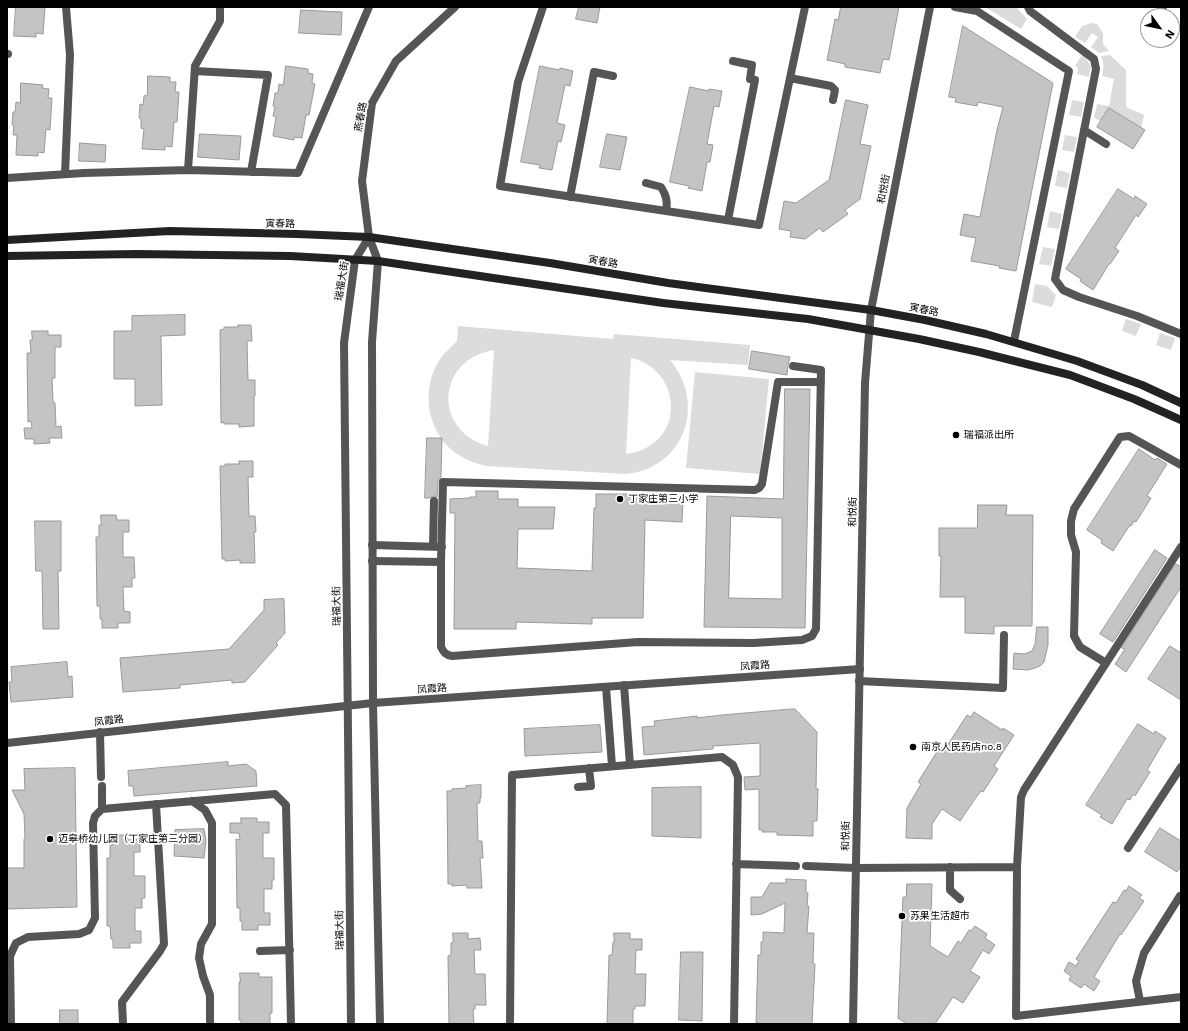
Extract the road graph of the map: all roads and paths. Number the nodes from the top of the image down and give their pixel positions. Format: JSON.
{"nodes":[{"id":1,"x":66,"y":7,"type":"edge"},
{"id":2,"x":220,"y":7,"type":"edge"},
{"id":3,"x":369,"y":7,"type":"edge"},
{"id":4,"x":455,"y":7,"type":"edge"},
{"id":5,"x":543,"y":7,"type":"edge"},
{"id":6,"x":805,"y":7,"type":"edge"},
{"id":7,"x":930,"y":7,"type":"edge"},
{"id":8,"x":955,"y":7,"type":"edge"},
{"id":9,"x":1028,"y":7,"type":"edge"},
{"id":10,"x":733,"y":61,"type":"dead end"},
{"id":11,"x":195,"y":71,"type":"junction"},
{"id":12,"x":613,"y":76,"type":"dead end"},
{"id":13,"x":790,"y":78,"type":"junction"},
{"id":14,"x":833,"y":100,"type":"dead end"},
{"id":15,"x":1084,"y":130,"type":"junction"},
{"id":16,"x":1106,"y":144,"type":"dead end"},
{"id":17,"x":188,"y":170,"type":"junction"},
{"id":18,"x":250,"y":172,"type":"junction"},
{"id":19,"x":65,"y":174,"type":"junction"},
{"id":20,"x":7,"y":178,"type":"edge"},
{"id":21,"x":646,"y":183,"type":"dead end"},
{"id":22,"x":570,"y":197,"type":"junction"},
{"id":23,"x":666,"y":211,"type":"junction"},
{"id":24,"x":728,"y":220,"type":"junction"},
{"id":25,"x":369,"y":237,"type":"junction"},
{"id":26,"x":7,"y":240,"type":"edge"},
{"id":27,"x":7,"y":256,"type":"edge"},
{"id":28,"x":355,"y":260,"type":"junction"},
{"id":29,"x":378,"y":261,"type":"junction"},
{"id":30,"x":870,"y":310,"type":"junction"},
{"id":31,"x":869,"y":331,"type":"junction"},
{"id":32,"x":1181,"y":334,"type":"edge"},
{"id":33,"x":1014,"y":342,"type":"junction"},
{"id":34,"x":793,"y":366,"type":"dead end"},
{"id":35,"x":821,"y":382,"type":"junction"},
{"id":36,"x":1181,"y":403,"type":"edge"},
{"id":37,"x":1181,"y":420,"type":"edge"},
{"id":38,"x":1181,"y":465,"type":"edge"},
{"id":39,"x":434,"y":501,"type":"dead end"},
{"id":40,"x":372,"y":545,"type":"junction"},
{"id":41,"x":437,"y":546,"type":"junction"},
{"id":42,"x":1181,"y":547,"type":"edge"},
{"id":43,"x":372,"y":561,"type":"junction"},
{"id":44,"x":441,"y":562,"type":"junction"},
{"id":45,"x":1004,"y":635,"type":"dead end"},
{"id":46,"x":1106,"y":663,"type":"junction"},
{"id":47,"x":860,"y":669,"type":"junction"},
{"id":48,"x":859,"y":681,"type":"junction"},
{"id":49,"x":624,"y":686,"type":"junction"},
{"id":50,"x":606,"y":687,"type":"junction"},
{"id":51,"x":373,"y":703,"type":"junction"},
{"id":52,"x":348,"y":706,"type":"junction"},
{"id":53,"x":100,"y":732,"type":"junction"},
{"id":54,"x":7,"y":743,"type":"edge"},
{"id":55,"x":630,"y":765,"type":"junction"},
{"id":56,"x":612,"y":766,"type":"junction"},
{"id":57,"x":1181,"y":767,"type":"edge"},
{"id":58,"x":589,"y":768,"type":"junction"},
{"id":59,"x":101,"y":777,"type":"dead end"},
{"id":60,"x":102,"y":786,"type":"dead end"},
{"id":61,"x":578,"y":787,"type":"dead end"},
{"id":62,"x":192,"y":801,"type":"junction"},
{"id":63,"x":156,"y":804,"type":"junction"},
{"id":64,"x":102,"y":809,"type":"junction"},
{"id":65,"x":1128,"y":848,"type":"dead end"},
{"id":66,"x":736,"y":864,"type":"junction"},
{"id":67,"x":796,"y":866,"type":"dead end"},
{"id":68,"x":806,"y":866,"type":"dead end"},
{"id":69,"x":950,"y":867,"type":"junction"},
{"id":70,"x":1017,"y":867,"type":"junction"},
{"id":71,"x":856,"y":868,"type":"junction"},
{"id":72,"x":1180,"y":896,"type":"edge"},
{"id":73,"x":960,"y":899,"type":"dead end"},
{"id":74,"x":290,"y":950,"type":"junction"},
{"id":75,"x":260,"y":951,"type":"dead end"},
{"id":76,"x":9,"y":956,"type":"edge"},
{"id":77,"x":1181,"y":997,"type":"edge"},
{"id":78,"x":1140,"y":1001,"type":"junction"},
{"id":79,"x":11,"y":1024,"type":"edge"},
{"id":80,"x":123,"y":1024,"type":"edge"},
{"id":81,"x":210,"y":1024,"type":"edge"},
{"id":82,"x":291,"y":1024,"type":"edge"},
{"id":83,"x":351,"y":1024,"type":"edge"},
{"id":84,"x":380,"y":1024,"type":"edge"},
{"id":85,"x":510,"y":1024,"type":"edge"},
{"id":86,"x":734,"y":1024,"type":"edge"},
{"id":87,"x":853,"y":1024,"type":"edge"}],
"edges":[{"from":1,"to":19,"type":"street"},
{"from":2,"to":11,"type":"street"},
{"from":3,"to":18,"type":"street"},
{"from":4,"to":25,"type":"street","name":"燕春路"},
{"from":5,"to":22,"type":"street"},
{"from":6,"to":13,"type":"street"},
{"from":7,"to":30,"type":"street","name":"和悦街"},
{"from":8,"to":33,"type":"street"},
{"from":9,"to":15,"type":"street"},
{"from":10,"to":24,"type":"street"},
{"from":11,"to":17,"type":"street"},
{"from":11,"to":18,"type":"street"},
{"from":12,"to":22,"type":"street"},
{"from":13,"to":14,"type":"street"},
{"from":13,"to":24,"type":"street"},
{"from":15,"to":16,"type":"street"},
{"from":15,"to":32,"type":"street"},
{"from":17,"to":18,"type":"street"},
{"from":17,"to":19,"type":"street"},
{"from":19,"to":20,"type":"street"},
{"from":21,"to":23,"type":"street"},
{"from":22,"to":23,"type":"street"},
{"from":23,"to":24,"type":"street"},
{"from":25,"to":26,"type":"main road","name":"寅春路"},
{"from":25,"to":28,"type":"street","name":"瑞福大街"},
{"from":25,"to":29,"type":"street"},
{"from":25,"to":30,"type":"main road","name":"寅春路"},
{"from":27,"to":28,"type":"main road"},
{"from":28,"to":29,"type":"main road"},
{"from":28,"to":52,"type":"street","name":"瑞福大街"},
{"from":29,"to":31,"type":"main road"},
{"from":29,"to":40,"type":"street"},
{"from":30,"to":31,"type":"street","name":"和悦街"},
{"from":30,"to":33,"type":"main road","name":"寅春路"},
{"from":31,"to":37,"type":"main road"},
{"from":31,"to":47,"type":"street","name":"和悦街"},
{"from":33,"to":36,"type":"main road","name":"寅春路"},
{"from":34,"to":35,"type":"street"},
{"from":35,"to":41,"type":"street"},
{"from":35,"to":44,"type":"street"},
{"from":38,"to":46,"type":"street"},
{"from":39,"to":41,"type":"street"},
{"from":40,"to":41,"type":"street"},
{"from":40,"to":43,"type":"street"},
{"from":41,"to":44,"type":"street"},
{"from":42,"to":46,"type":"street"},
{"from":43,"to":44,"type":"street"},
{"from":43,"to":51,"type":"street"},
{"from":45,"to":48,"type":"street"},
{"from":46,"to":70,"type":"street"},
{"from":47,"to":48,"type":"street","name":"和悦街"},
{"from":47,"to":49,"type":"street","name":"凤霞路"},
{"from":48,"to":71,"type":"street","name":"和悦街"},
{"from":49,"to":50,"type":"street","name":"凤霞路"},
{"from":49,"to":55,"type":"street"},
{"from":50,"to":51,"type":"street","name":"凤霞路"},
{"from":50,"to":56,"type":"street"},
{"from":51,"to":52,"type":"street","name":"凤霞路"},
{"from":51,"to":84,"type":"street"},
{"from":52,"to":53,"type":"street","name":"凤霞路"},
{"from":52,"to":83,"type":"street","name":"瑞福大街"},
{"from":53,"to":54,"type":"street","name":"凤霞路"},
{"from":53,"to":59,"type":"street"},
{"from":55,"to":56,"type":"street"},
{"from":55,"to":66,"type":"street"},
{"from":56,"to":58,"type":"street"},
{"from":57,"to":65,"type":"street"},
{"from":58,"to":61,"type":"street"},
{"from":58,"to":85,"type":"street"},
{"from":60,"to":64,"type":"street"},
{"from":62,"to":63,"type":"street"},
{"from":62,"to":74,"type":"street"},
{"from":62,"to":81,"type":"street"},
{"from":63,"to":64,"type":"street"},
{"from":63,"to":80,"type":"street"},
{"from":64,"to":76,"type":"street"},
{"from":66,"to":67,"type":"street"},
{"from":66,"to":86,"type":"street"},
{"from":68,"to":71,"type":"street"},
{"from":69,"to":70,"type":"street"},
{"from":69,"to":71,"type":"street"},
{"from":69,"to":73,"type":"street"},
{"from":70,"to":78,"type":"street"},
{"from":71,"to":87,"type":"street","name":"和悦街"},
{"from":72,"to":78,"type":"street"},
{"from":74,"to":75,"type":"street"},
{"from":74,"to":82,"type":"street"},
{"from":76,"to":79,"type":"street"},
{"from":77,"to":78,"type":"street"}]}
